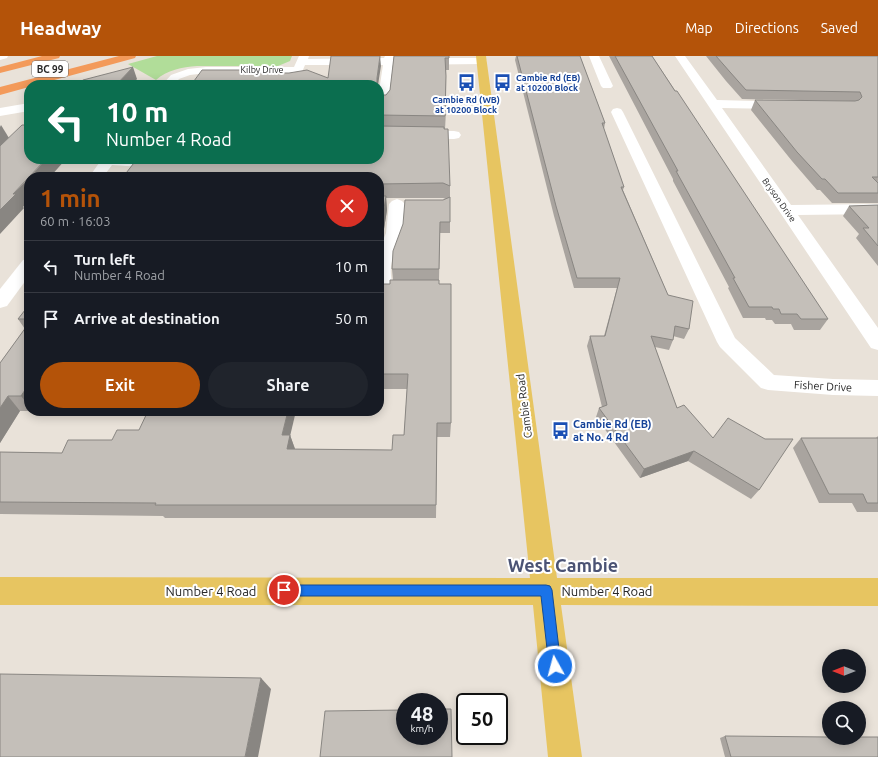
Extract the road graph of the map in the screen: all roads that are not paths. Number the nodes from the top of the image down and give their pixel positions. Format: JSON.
{"nodes":[{"id":1,"x":3,"y":56,"type":"edge"},
{"id":2,"x":56,"y":56,"type":"edge"},
{"id":3,"x":99,"y":56,"type":"edge"},
{"id":4,"x":131,"y":56,"type":"edge"},
{"id":5,"x":594,"y":56,"type":"edge"},
{"id":6,"x":680,"y":56,"type":"edge"},
{"id":7,"x":0,"y":57,"type":"edge"},
{"id":8,"x":389,"y":58,"type":"edge"},
{"id":9,"x":302,"y":59,"type":"edge"},
{"id":10,"x":482,"y":59,"type":"edge"},
{"id":11,"x":0,"y":70,"type":"edge"},
{"id":12,"x":41,"y":80,"type":"edge"},
{"id":13,"x":172,"y":80,"type":"edge"},
{"id":14,"x":0,"y":82,"type":"edge"},
{"id":15,"x":24,"y":85,"type":"edge"},
{"id":16,"x":607,"y":86,"type":"dead end"},
{"id":17,"x":0,"y":91,"type":"edge"},
{"id":18,"x":384,"y":96,"type":"edge"},
{"id":19,"x":713,"y":104,"type":"junction"},
{"id":20,"x":797,"y":105,"type":"edge"},
{"id":21,"x":24,"y":108,"type":"edge"},
{"id":22,"x":0,"y":112,"type":"edge"},
{"id":23,"x":617,"y":112,"type":"dead end"},
{"id":24,"x":384,"y":134,"type":"edge"},
{"id":25,"x":454,"y":136,"type":"dead end"},
{"id":26,"x":106,"y":164,"type":"edge"},
{"id":27,"x":100,"y":172,"type":"edge"},
{"id":28,"x":398,"y":204,"type":"dead end"},
{"id":29,"x":878,"y":209,"type":"edge"},
{"id":30,"x":786,"y":210,"type":"junction"},
{"id":31,"x":384,"y":256,"type":"edge"},
{"id":32,"x":24,"y":271,"type":"edge"},
{"id":33,"x":0,"y":302,"type":"edge"},
{"id":34,"x":878,"y":343,"type":"edge"},
{"id":35,"x":878,"y":388,"type":"edge"},
{"id":36,"x":546,"y":590,"type":"junction"},
{"id":37,"x":0,"y":591,"type":"edge"},
{"id":38,"x":878,"y":592,"type":"edge"},
{"id":39,"x":566,"y":757,"type":"edge"}],
"edges":[{"from":1,"to":7,"type":"street"},
{"from":2,"to":11,"type":"highway","number":"BC 99"},
{"from":3,"to":14,"type":"highway","number":"BC 99"},
{"from":4,"to":12,"type":"highway"},
{"from":5,"to":16,"type":"street"},
{"from":6,"to":19,"type":"street","name":"Bryson Drive"},
{"from":8,"to":9,"type":"street"},
{"from":8,"to":10,"type":"street"},
{"from":8,"to":18,"type":"street"},
{"from":9,"to":13,"type":"street","name":"Kilby Drive"},
{"from":10,"to":36,"type":"main road","name":"Cambie Road"},
{"from":15,"to":17,"type":"highway"},
{"from":19,"to":20,"type":"street"},
{"from":19,"to":30,"type":"street","name":"Bryson Drive"},
{"from":21,"to":22,"type":"street"},
{"from":23,"to":35,"type":"street","name":"Fisher Drive"},
{"from":24,"to":25,"type":"street"},
{"from":26,"to":27,"type":"street"},
{"from":28,"to":31,"type":"street"},
{"from":29,"to":30,"type":"street"},
{"from":30,"to":34,"type":"street","name":"Bryson Drive"},
{"from":32,"to":33,"type":"street"},
{"from":36,"to":37,"type":"main road","name":"Number 4 Road"},
{"from":36,"to":38,"type":"main road","name":"Number 4 Road"},
{"from":36,"to":39,"type":"main road","name":"Cambie Road"}]}
